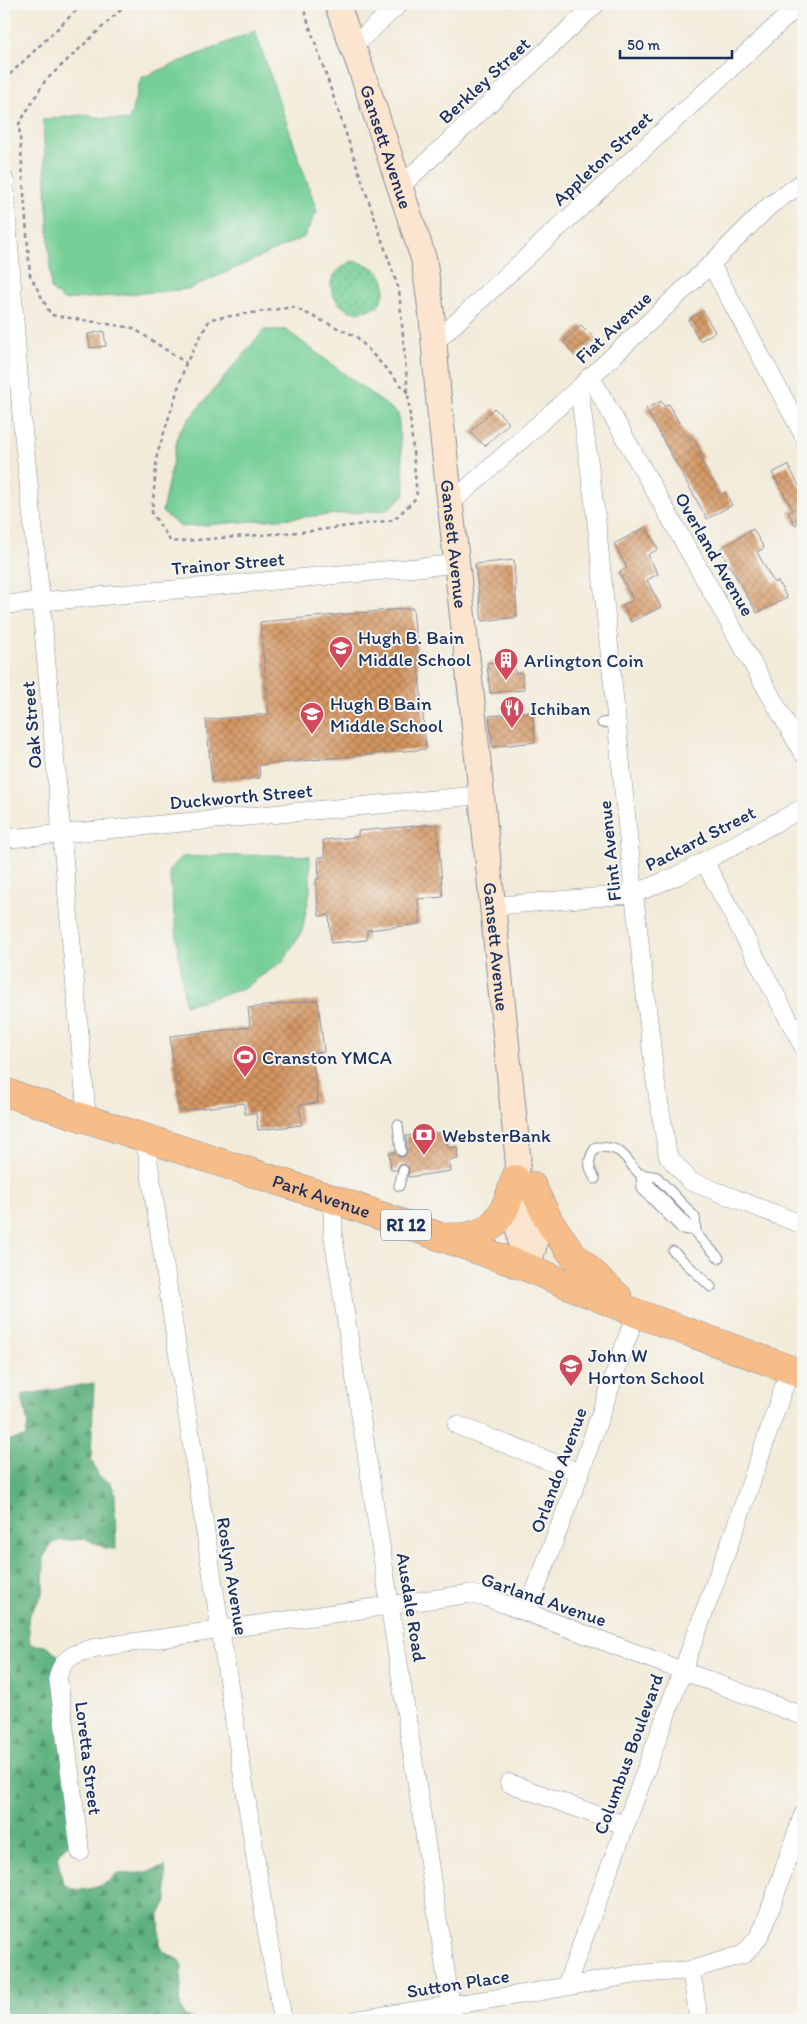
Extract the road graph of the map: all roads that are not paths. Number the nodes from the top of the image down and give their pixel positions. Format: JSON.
{"nodes":[{"id":1,"x":336,"y":4,"type":"edge"},
{"id":2,"x":399,"y":4,"type":"edge"},
{"id":3,"x":596,"y":4,"type":"edge"},
{"id":4,"x":800,"y":4,"type":"edge"},
{"id":5,"x":352,"y":47,"type":"junction"},
{"id":6,"x":4,"y":179,"type":"edge"},
{"id":7,"x":803,"y":182,"type":"edge"},
{"id":8,"x":401,"y":186,"type":"junction"},
{"id":9,"x":711,"y":264,"type":"junction"},
{"id":10,"x":434,"y":344,"type":"junction"},
{"id":11,"x":584,"y":382,"type":"junction"},
{"id":12,"x":803,"y":434,"type":"edge"},
{"id":13,"x":451,"y":503,"type":"junction"},
{"id":14,"x":456,"y":564,"type":"junction"},
{"id":15,"x":41,"y":602,"type":"junction"},
{"id":16,"x":4,"y":605,"type":"edge"},
{"id":17,"x":803,"y":753,"type":"edge"},
{"id":18,"x":482,"y":795,"type":"junction"},
{"id":19,"x":803,"y":808,"type":"edge"},
{"id":20,"x":62,"y":834,"type":"junction"},
{"id":21,"x":4,"y":839,"type":"edge"},
{"id":22,"x":704,"y":861,"type":"junction"},
{"id":23,"x":634,"y":894,"type":"junction"},
{"id":24,"x":493,"y":906,"type":"junction"},
{"id":25,"x":803,"y":1046,"type":"edge"},
{"id":26,"x":4,"y":1092,"type":"edge"},
{"id":27,"x":87,"y":1118,"type":"junction"},
{"id":28,"x":398,"y":1125,"type":"dead end"},
{"id":29,"x":145,"y":1138,"type":"junction"},
{"id":30,"x":401,"y":1151,"type":"dead end"},
{"id":31,"x":403,"y":1170,"type":"dead end"},
{"id":32,"x":522,"y":1174,"type":"junction"},
{"id":33,"x":595,"y":1179,"type":"dead end"},
{"id":34,"x":399,"y":1186,"type":"dead end"},
{"id":35,"x":333,"y":1199,"type":"junction"},
{"id":36,"x":803,"y":1225,"type":"edge"},
{"id":37,"x":440,"y":1237,"type":"junction"},
{"id":38,"x":673,"y":1251,"type":"dead end"},
{"id":39,"x":719,"y":1258,"type":"dead end"},
{"id":40,"x":526,"y":1267,"type":"junction"},
{"id":41,"x":711,"y":1287,"type":"dead end"},
{"id":42,"x":636,"y":1313,"type":"junction"},
{"id":43,"x":797,"y":1371,"type":"edge"},
{"id":44,"x":457,"y":1425,"type":"dead end"},
{"id":45,"x":580,"y":1474,"type":"junction"},
{"id":46,"x":391,"y":1607,"type":"junction"},
{"id":47,"x":527,"y":1612,"type":"junction"},
{"id":48,"x":220,"y":1631,"type":"junction"},
{"id":49,"x":60,"y":1670,"type":"joint"},
{"id":50,"x":681,"y":1671,"type":"junction"},
{"id":51,"x":803,"y":1716,"type":"edge"},
{"id":52,"x":509,"y":1784,"type":"dead end"},
{"id":53,"x":803,"y":1815,"type":"edge"},
{"id":54,"x":624,"y":1825,"type":"junction"},
{"id":55,"x":80,"y":1852,"type":"dead end"},
{"id":56,"x":691,"y":1970,"type":"junction"},
{"id":57,"x":566,"y":1986,"type":"junction"},
{"id":58,"x":452,"y":2013,"type":"edge"},
{"id":59,"x":283,"y":2020,"type":"edge"},
{"id":60,"x":356,"y":2020,"type":"edge"},
{"id":61,"x":699,"y":2020,"type":"edge"}],
"edges":[{"from":1,"to":5,"type":"main road","name":"Gansett Avenue"},
{"from":2,"to":5,"type":"street"},
{"from":3,"to":8,"type":"street","name":"Berkley Street"},
{"from":4,"to":10,"type":"street","name":"Appleton Street"},
{"from":5,"to":8,"type":"main road","name":"Gansett Avenue"},
{"from":6,"to":15,"type":"street","name":"Oak Street"},
{"from":7,"to":9,"type":"street","name":"Fiat Avenue"},
{"from":8,"to":10,"type":"main road","name":"Gansett Avenue"},
{"from":9,"to":11,"type":"street","name":"Fiat Avenue"},
{"from":9,"to":12,"type":"street"},
{"from":10,"to":13,"type":"main road","name":"Gansett Avenue"},
{"from":11,"to":13,"type":"street","name":"Fiat Avenue"},
{"from":11,"to":17,"type":"street","name":"Overland Avenue"},
{"from":11,"to":23,"type":"street","name":"Flint Avenue"},
{"from":13,"to":14,"type":"main road","name":"Gansett Avenue"},
{"from":14,"to":15,"type":"street","name":"Trainor Street"},
{"from":14,"to":18,"type":"main road","name":"Gansett Avenue"},
{"from":15,"to":16,"type":"street","name":"Trainor Street"},
{"from":15,"to":20,"type":"street","name":"Oak Street"},
{"from":18,"to":20,"type":"street","name":"Duckworth Street"},
{"from":18,"to":24,"type":"main road","name":"Gansett Avenue"},
{"from":19,"to":22,"type":"street","name":"Packard Street"},
{"from":20,"to":21,"type":"street","name":"Duckworth Street"},
{"from":20,"to":27,"type":"street","name":"Oak Street"},
{"from":22,"to":23,"type":"street","name":"Packard Street"},
{"from":22,"to":25,"type":"street"},
{"from":23,"to":24,"type":"street","name":"Packard Street"},
{"from":23,"to":36,"type":"street","name":"Flint Avenue"},
{"from":24,"to":32,"type":"main road","name":"Gansett Avenue"},
{"from":26,"to":27,"type":"main road","name":"Park Avenue","number":"RI 12"},
{"from":27,"to":29,"type":"main road","name":"Park Avenue","number":"RI 12"},
{"from":28,"to":30,"type":"lane"},
{"from":29,"to":35,"type":"main road","name":"Park Avenue","number":"RI 12"},
{"from":29,"to":48,"type":"street","name":"Roslyn Avenue"},
{"from":31,"to":34,"type":"lane"},
{"from":32,"to":37,"type":"main road"},
{"from":32,"to":40,"type":"main road","name":"Gansett Avenue"},
{"from":32,"to":42,"type":"main road"},
{"from":33,"to":39,"type":"lane"},
{"from":35,"to":37,"type":"main road","name":"Park Avenue","number":"RI 12"},
{"from":35,"to":46,"type":"street","name":"Ausdale Road"},
{"from":37,"to":40,"type":"main road","name":"Park Avenue","number":"RI 12"},
{"from":38,"to":41,"type":"lane"},
{"from":40,"to":42,"type":"main road","name":"Park Avenue","number":"RI 12"},
{"from":42,"to":43,"type":"main road","name":"Park Avenue","number":"RI 12"},
{"from":42,"to":45,"type":"street","name":"Orlando Avenue"},
{"from":43,"to":50,"type":"street","name":"Columbus Boulevard"},
{"from":44,"to":45,"type":"street"},
{"from":45,"to":47,"type":"street","name":"Orlando Avenue"},
{"from":46,"to":47,"type":"street","name":"Garland Avenue"},
{"from":46,"to":48,"type":"street","name":"Garland Avenue"},
{"from":46,"to":58,"type":"street","name":"Ausdale Road"},
{"from":47,"to":50,"type":"street","name":"Garland Avenue"},
{"from":48,"to":49,"type":"street","name":"Garland Avenue"},
{"from":48,"to":59,"type":"street","name":"Roslyn Avenue"},
{"from":49,"to":55,"type":"street","name":"Loretta Street"},
{"from":50,"to":51,"type":"street","name":"Garland Avenue"},
{"from":50,"to":54,"type":"street","name":"Columbus Boulevard"},
{"from":52,"to":54,"type":"street"},
{"from":53,"to":56,"type":"street"},
{"from":54,"to":57,"type":"street","name":"Columbus Boulevard"},
{"from":56,"to":57,"type":"street"},
{"from":56,"to":61,"type":"street"},
{"from":57,"to":58,"type":"street","name":"Sutton Place"},
{"from":58,"to":60,"type":"street","name":"Sutton Place"}]}
